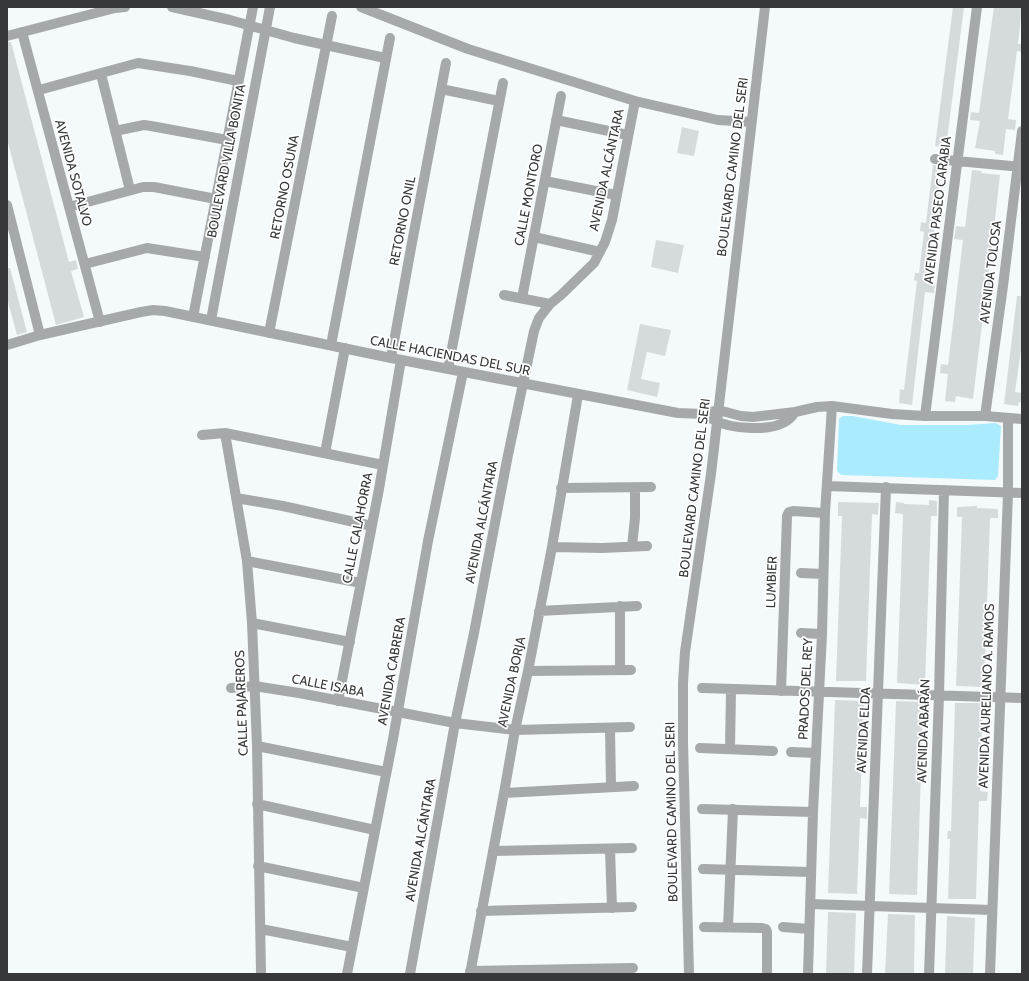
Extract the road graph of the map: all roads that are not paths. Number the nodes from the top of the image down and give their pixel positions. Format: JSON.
{"nodes":[{"id":1,"x":118,"y":7,"type":"edge"},
{"id":2,"x":172,"y":7,"type":"edge"},
{"id":3,"x":253,"y":7,"type":"edge"},
{"id":4,"x":270,"y":7,"type":"edge"},
{"id":5,"x":361,"y":7,"type":"edge"},
{"id":6,"x":765,"y":7,"type":"edge"},
{"id":7,"x":977,"y":7,"type":"edge"},
{"id":8,"x":332,"y":16,"type":"dead end"},
{"id":9,"x":249,"y":25,"type":"junction"},
{"id":10,"x":265,"y":30,"type":"junction"},
{"id":11,"x":22,"y":32,"type":"junction"},
{"id":12,"x":7,"y":36,"type":"edge"},
{"id":13,"x":390,"y":38,"type":"dead end"},
{"id":14,"x":326,"y":45,"type":"junction"},
{"id":15,"x":385,"y":58,"type":"junction"},
{"id":16,"x":446,"y":63,"type":"dead end"},
{"id":17,"x":101,"y":74,"type":"junction"},
{"id":18,"x":238,"y":81,"type":"junction"},
{"id":19,"x":503,"y":83,"type":"dead end"},
{"id":20,"x":441,"y":89,"type":"junction"},
{"id":21,"x":39,"y":90,"type":"junction"},
{"id":22,"x":561,"y":96,"type":"dead end"},
{"id":23,"x":500,"y":101,"type":"junction"},
{"id":24,"x":635,"y":101,"type":"junction"},
{"id":25,"x":556,"y":120,"type":"junction"},
{"id":26,"x":752,"y":122,"type":"junction"},
{"id":27,"x":115,"y":131,"type":"junction"},
{"id":28,"x":1022,"y":131,"type":"edge"},
{"id":29,"x":628,"y":136,"type":"junction"},
{"id":30,"x":227,"y":140,"type":"junction"},
{"id":31,"x":935,"y":159,"type":"dead end"},
{"id":32,"x":958,"y":162,"type":"junction"},
{"id":33,"x":1020,"y":167,"type":"edge"},
{"id":34,"x":545,"y":181,"type":"junction"},
{"id":35,"x":130,"y":190,"type":"junction"},
{"id":36,"x":616,"y":195,"type":"junction"},
{"id":37,"x":216,"y":199,"type":"junction"},
{"id":38,"x":7,"y":205,"type":"edge"},
{"id":39,"x":69,"y":207,"type":"junction"},
{"id":40,"x":534,"y":237,"type":"junction"},
{"id":41,"x":600,"y":252,"type":"junction"},
{"id":42,"x":205,"y":257,"type":"junction"},
{"id":43,"x":85,"y":264,"type":"junction"},
{"id":44,"x":504,"y":295,"type":"dead end"},
{"id":45,"x":522,"y":298,"type":"junction"},
{"id":46,"x":550,"y":304,"type":"junction"},
{"id":47,"x":193,"y":316,"type":"junction"},
{"id":48,"x":210,"y":320,"type":"junction"},
{"id":49,"x":100,"y":322,"type":"junction"},
{"id":50,"x":269,"y":333,"type":"junction"},
{"id":51,"x":40,"y":335,"type":"junction"},
{"id":52,"x":7,"y":345,"type":"edge"},
{"id":53,"x":332,"y":345,"type":"junction"},
{"id":54,"x":345,"y":348,"type":"junction"},
{"id":55,"x":396,"y":359,"type":"junction"},
{"id":56,"x":448,"y":369,"type":"junction"},
{"id":57,"x":463,"y":372,"type":"junction"},
{"id":58,"x":522,"y":384,"type":"junction"},
{"id":59,"x":578,"y":395,"type":"junction"},
{"id":60,"x":832,"y":406,"type":"junction"},
{"id":61,"x":718,"y":410,"type":"junction"},
{"id":62,"x":795,"y":412,"type":"junction"},
{"id":63,"x":703,"y":414,"type":"junction"},
{"id":64,"x":925,"y":416,"type":"junction"},
{"id":65,"x":985,"y":416,"type":"junction"},
{"id":66,"x":1008,"y":418,"type":"junction"},
{"id":67,"x":1022,"y":419,"type":"edge"},
{"id":68,"x":717,"y":422,"type":"junction"},
{"id":69,"x":225,"y":433,"type":"junction"},
{"id":70,"x":202,"y":435,"type":"dead end"},
{"id":71,"x":325,"y":453,"type":"junction"},
{"id":72,"x":383,"y":465,"type":"junction"},
{"id":73,"x":827,"y":486,"type":"junction"},
{"id":74,"x":651,"y":487,"type":"dead end"},
{"id":75,"x":886,"y":487,"type":"junction"},
{"id":76,"x":561,"y":488,"type":"junction"},
{"id":77,"x":635,"y":488,"type":"junction"},
{"id":78,"x":944,"y":490,"type":"junction"},
{"id":79,"x":1008,"y":493,"type":"junction"},
{"id":80,"x":1022,"y":493,"type":"edge"},
{"id":81,"x":236,"y":498,"type":"junction"},
{"id":82,"x":825,"y":513,"type":"junction"},
{"id":83,"x":372,"y":526,"type":"junction"},
{"id":84,"x":632,"y":546,"type":"junction"},
{"id":85,"x":647,"y":546,"type":"dead end"},
{"id":86,"x":552,"y":547,"type":"junction"},
{"id":87,"x":247,"y":562,"type":"junction"},
{"id":88,"x":801,"y":573,"type":"dead end"},
{"id":89,"x":824,"y":574,"type":"junction"},
{"id":90,"x":361,"y":583,"type":"junction"},
{"id":91,"x":620,"y":606,"type":"junction"},
{"id":92,"x":636,"y":606,"type":"dead end"},
{"id":93,"x":539,"y":611,"type":"junction"},
{"id":94,"x":252,"y":623,"type":"junction"},
{"id":95,"x":801,"y":633,"type":"dead end"},
{"id":96,"x":822,"y":634,"type":"junction"},
{"id":97,"x":350,"y":642,"type":"junction"},
{"id":98,"x":620,"y":670,"type":"junction"},
{"id":99,"x":631,"y":670,"type":"dead end"},
{"id":100,"x":528,"y":671,"type":"junction"},
{"id":101,"x":254,"y":686,"type":"junction"},
{"id":102,"x":231,"y":688,"type":"dead end"},
{"id":103,"x":702,"y":688,"type":"dead end"},
{"id":104,"x":731,"y":689,"type":"junction"},
{"id":105,"x":781,"y":691,"type":"junction"},
{"id":106,"x":819,"y":692,"type":"junction"},
{"id":107,"x":879,"y":693,"type":"junction"},
{"id":108,"x":939,"y":695,"type":"junction"},
{"id":109,"x":1000,"y":696,"type":"junction"},
{"id":110,"x":1022,"y":698,"type":"edge"},
{"id":111,"x":338,"y":701,"type":"junction"},
{"id":112,"x":398,"y":712,"type":"junction"},
{"id":113,"x":455,"y":723,"type":"junction"},
{"id":114,"x":630,"y":727,"type":"dead end"},
{"id":115,"x":610,"y":728,"type":"junction"},
{"id":116,"x":514,"y":730,"type":"junction"},
{"id":117,"x":257,"y":746,"type":"junction"},
{"id":118,"x":700,"y":748,"type":"dead end"},
{"id":119,"x":730,"y":748,"type":"junction"},
{"id":120,"x":773,"y":751,"type":"dead end"},
{"id":121,"x":791,"y":752,"type":"dead end"},
{"id":122,"x":816,"y":753,"type":"junction"},
{"id":123,"x":386,"y":772,"type":"junction"},
{"id":124,"x":634,"y":786,"type":"dead end"},
{"id":125,"x":611,"y":787,"type":"junction"},
{"id":126,"x":504,"y":793,"type":"junction"},
{"id":127,"x":257,"y":804,"type":"junction"},
{"id":128,"x":702,"y":809,"type":"dead end"},
{"id":129,"x":733,"y":810,"type":"junction"},
{"id":130,"x":813,"y":812,"type":"junction"},
{"id":131,"x":375,"y":830,"type":"junction"},
{"id":132,"x":632,"y":848,"type":"dead end"},
{"id":133,"x":610,"y":849,"type":"junction"},
{"id":134,"x":493,"y":851,"type":"junction"},
{"id":135,"x":258,"y":866,"type":"junction"},
{"id":136,"x":703,"y":869,"type":"dead end"},
{"id":137,"x":730,"y":869,"type":"junction"},
{"id":138,"x":811,"y":872,"type":"junction"},
{"id":139,"x":364,"y":888,"type":"junction"},
{"id":140,"x":810,"y":904,"type":"junction"},
{"id":141,"x":869,"y":906,"type":"junction"},
{"id":142,"x":632,"y":907,"type":"dead end"},
{"id":143,"x":612,"y":908,"type":"junction"},
{"id":144,"x":931,"y":908,"type":"junction"},
{"id":145,"x":992,"y":910,"type":"junction"},
{"id":146,"x":481,"y":911,"type":"junction"},
{"id":147,"x":704,"y":927,"type":"dead end"},
{"id":148,"x":728,"y":927,"type":"junction"},
{"id":149,"x":783,"y":927,"type":"dead end"},
{"id":150,"x":809,"y":928,"type":"junction"},
{"id":151,"x":261,"y":929,"type":"junction"},
{"id":152,"x":352,"y":947,"type":"junction"},
{"id":153,"x":633,"y":968,"type":"dead end"},
{"id":154,"x":614,"y":971,"type":"edge"},
{"id":155,"x":470,"y":972,"type":"edge"},
{"id":156,"x":261,"y":974,"type":"edge"},
{"id":157,"x":347,"y":974,"type":"edge"},
{"id":158,"x":410,"y":974,"type":"edge"},
{"id":159,"x":689,"y":974,"type":"edge"},
{"id":160,"x":767,"y":974,"type":"edge"},
{"id":161,"x":808,"y":974,"type":"edge"},
{"id":162,"x":867,"y":974,"type":"edge"},
{"id":163,"x":929,"y":974,"type":"edge"},
{"id":164,"x":990,"y":974,"type":"edge"}],
"edges":[{"from":1,"to":11,"type":"street"},
{"from":2,"to":9,"type":"street"},
{"from":3,"to":9,"type":"street","name":"BOULEVARD VILLA BONITA"},
{"from":4,"to":10,"type":"street","name":"BOULEVARD VILLA BONITA"},
{"from":5,"to":24,"type":"street"},
{"from":6,"to":26,"type":"street","name":"BOULEVARD CAMINO DEL SERI"},
{"from":7,"to":32,"type":"street","name":"AVENIDA PASEO CARABIA"},
{"from":8,"to":14,"type":"street","name":"RETORNO OSUNA"},
{"from":9,"to":10,"type":"street"},
{"from":9,"to":18,"type":"street","name":"BOULEVARD VILLA BONITA"},
{"from":10,"to":14,"type":"street"},
{"from":10,"to":48,"type":"street","name":"BOULEVARD VILLA BONITA"},
{"from":11,"to":12,"type":"street"},
{"from":11,"to":21,"type":"street","name":"AVENIDA SOTALVO"},
{"from":13,"to":15,"type":"street"},
{"from":14,"to":15,"type":"street"},
{"from":14,"to":50,"type":"street","name":"RETORNO OSUNA"},
{"from":15,"to":53,"type":"street"},
{"from":16,"to":20,"type":"street","name":"RETORNO ONIL"},
{"from":17,"to":18,"type":"street"},
{"from":17,"to":21,"type":"street"},
{"from":17,"to":27,"type":"street"},
{"from":18,"to":30,"type":"street","name":"BOULEVARD VILLA BONITA"},
{"from":19,"to":23,"type":"street"},
{"from":20,"to":23,"type":"street"},
{"from":20,"to":55,"type":"street","name":"RETORNO ONIL"},
{"from":21,"to":39,"type":"street","name":"AVENIDA SOTALVO"},
{"from":22,"to":25,"type":"street","name":"CALLE MONTORO"},
{"from":23,"to":56,"type":"street"},
{"from":24,"to":26,"type":"street"},
{"from":24,"to":29,"type":"street","name":"AVENIDA ALCÁNTARA"},
{"from":25,"to":29,"type":"street"},
{"from":25,"to":34,"type":"street","name":"CALLE MONTORO"},
{"from":26,"to":61,"type":"street","name":"BOULEVARD CAMINO DEL SERI"},
{"from":27,"to":30,"type":"street"},
{"from":27,"to":35,"type":"street"},
{"from":28,"to":33,"type":"street","name":"AVENIDA TOLOSA"},
{"from":29,"to":36,"type":"street","name":"AVENIDA ALCÁNTARA"},
{"from":30,"to":37,"type":"street","name":"BOULEVARD VILLA BONITA"},
{"from":31,"to":32,"type":"street"},
{"from":32,"to":33,"type":"street"},
{"from":32,"to":64,"type":"street","name":"AVENIDA PASEO CARABIA"},
{"from":33,"to":65,"type":"street","name":"AVENIDA TOLOSA"},
{"from":34,"to":36,"type":"street"},
{"from":34,"to":40,"type":"street","name":"CALLE MONTORO"},
{"from":35,"to":37,"type":"street"},
{"from":35,"to":39,"type":"street"},
{"from":36,"to":41,"type":"street","name":"AVENIDA ALCÁNTARA"},
{"from":37,"to":42,"type":"street","name":"BOULEVARD VILLA BONITA"},
{"from":38,"to":51,"type":"street"},
{"from":39,"to":43,"type":"street","name":"AVENIDA SOTALVO"},
{"from":40,"to":41,"type":"street"},
{"from":40,"to":45,"type":"street","name":"CALLE MONTORO"},
{"from":41,"to":46,"type":"street","name":"AVENIDA ALCÁNTARA"},
{"from":42,"to":43,"type":"street"},
{"from":42,"to":47,"type":"street","name":"BOULEVARD VILLA BONITA"},
{"from":43,"to":49,"type":"street","name":"AVENIDA SOTALVO"},
{"from":44,"to":45,"type":"street"},
{"from":45,"to":46,"type":"street"},
{"from":46,"to":58,"type":"street","name":"AVENIDA ALCÁNTARA"},
{"from":47,"to":48,"type":"street","name":"CALLE HACIENDAS DEL SUR"},
{"from":47,"to":49,"type":"street","name":"CALLE HACIENDAS DEL SUR"},
{"from":48,"to":50,"type":"street","name":"CALLE HACIENDAS DEL SUR"},
{"from":49,"to":51,"type":"street","name":"CALLE HACIENDAS DEL SUR"},
{"from":50,"to":53,"type":"street","name":"CALLE HACIENDAS DEL SUR"},
{"from":51,"to":52,"type":"street","name":"CALLE HACIENDAS DEL SUR"},
{"from":53,"to":54,"type":"street","name":"CALLE HACIENDAS DEL SUR"},
{"from":54,"to":55,"type":"street","name":"CALLE HACIENDAS DEL SUR"},
{"from":54,"to":71,"type":"street"},
{"from":55,"to":56,"type":"street","name":"CALLE HACIENDAS DEL SUR"},
{"from":55,"to":72,"type":"street","name":"CALLE CALAHORRA"},
{"from":56,"to":57,"type":"street","name":"CALLE HACIENDAS DEL SUR"},
{"from":57,"to":58,"type":"street","name":"CALLE HACIENDAS DEL SUR"},
{"from":57,"to":112,"type":"street","name":"AVENIDA CABRERA"},
{"from":58,"to":59,"type":"street","name":"CALLE HACIENDAS DEL SUR"},
{"from":58,"to":113,"type":"street","name":"AVENIDA ALCÁNTARA"},
{"from":59,"to":63,"type":"street","name":"CALLE HACIENDAS DEL SUR"},
{"from":59,"to":76,"type":"street","name":"AVENIDA BORJA"},
{"from":60,"to":62,"type":"street","name":"CALLE HACIENDAS DEL SUR"},
{"from":60,"to":64,"type":"street","name":"CALLE HACIENDAS DEL SUR"},
{"from":60,"to":73,"type":"street","name":"PRADOS DEL REY"},
{"from":61,"to":62,"type":"street","name":"CALLE HACIENDAS DEL SUR"},
{"from":61,"to":63,"type":"street","name":"CALLE HACIENDAS DEL SUR"},
{"from":61,"to":68,"type":"street","name":"BOULEVARD CAMINO DEL SERI"},
{"from":62,"to":68,"type":"street","name":"CALLE HACIENDAS DEL SUR"},
{"from":63,"to":68,"type":"street","name":"CALLE HACIENDAS DEL SUR"},
{"from":64,"to":65,"type":"street","name":"CALLE HACIENDAS DEL SUR"},
{"from":65,"to":66,"type":"street","name":"CALLE HACIENDAS DEL SUR"},
{"from":66,"to":67,"type":"street","name":"CALLE HACIENDAS DEL SUR"},
{"from":66,"to":79,"type":"street","name":"AVENIDA AURELIANO A. RAMOS"},
{"from":68,"to":159,"type":"street","name":"BOULEVARD CAMINO DEL SERI"},
{"from":69,"to":70,"type":"street"},
{"from":69,"to":71,"type":"street"},
{"from":69,"to":81,"type":"street","name":"CALLE PAJAREROS"},
{"from":71,"to":72,"type":"street"},
{"from":72,"to":83,"type":"street","name":"CALLE CALAHORRA"},
{"from":73,"to":75,"type":"street"},
{"from":73,"to":82,"type":"street","name":"PRADOS DEL REY"},
{"from":74,"to":77,"type":"street"},
{"from":75,"to":78,"type":"street"},
{"from":75,"to":107,"type":"street","name":"AVENIDA ELDA"},
{"from":76,"to":77,"type":"street"},
{"from":76,"to":86,"type":"street","name":"AVENIDA BORJA"},
{"from":77,"to":84,"type":"street"},
{"from":78,"to":79,"type":"street"},
{"from":78,"to":108,"type":"street","name":"AVENIDA ABARÁN"},
{"from":79,"to":80,"type":"street"},
{"from":79,"to":109,"type":"street","name":"AVENIDA AURELIANO A. RAMOS"},
{"from":81,"to":83,"type":"street"},
{"from":81,"to":87,"type":"street","name":"CALLE PAJAREROS"},
{"from":82,"to":89,"type":"street","name":"PRADOS DEL REY"},
{"from":82,"to":105,"type":"street","name":"LUMBIER"},
{"from":83,"to":90,"type":"street","name":"CALLE CALAHORRA"},
{"from":84,"to":85,"type":"street"},
{"from":84,"to":86,"type":"street"},
{"from":86,"to":93,"type":"street","name":"AVENIDA BORJA"},
{"from":87,"to":90,"type":"street"},
{"from":87,"to":94,"type":"street","name":"CALLE PAJAREROS"},
{"from":88,"to":89,"type":"street"},
{"from":89,"to":96,"type":"street","name":"PRADOS DEL REY"},
{"from":90,"to":97,"type":"street","name":"CALLE CALAHORRA"},
{"from":91,"to":92,"type":"street"},
{"from":91,"to":93,"type":"street"},
{"from":91,"to":98,"type":"street"},
{"from":93,"to":100,"type":"street","name":"AVENIDA BORJA"},
{"from":94,"to":97,"type":"street"},
{"from":94,"to":101,"type":"street","name":"CALLE PAJAREROS"},
{"from":95,"to":96,"type":"street"},
{"from":96,"to":106,"type":"street","name":"PRADOS DEL REY"},
{"from":97,"to":111,"type":"street","name":"CALLE CALAHORRA"},
{"from":98,"to":99,"type":"street"},
{"from":98,"to":100,"type":"street"},
{"from":100,"to":116,"type":"street","name":"AVENIDA BORJA"},
{"from":101,"to":102,"type":"street","name":"CALLE ISABA"},
{"from":101,"to":111,"type":"street","name":"CALLE ISABA"},
{"from":101,"to":117,"type":"street","name":"CALLE PAJAREROS"},
{"from":103,"to":104,"type":"street"},
{"from":104,"to":105,"type":"street"},
{"from":104,"to":119,"type":"street"},
{"from":105,"to":106,"type":"street"},
{"from":106,"to":107,"type":"street"},
{"from":106,"to":122,"type":"street","name":"PRADOS DEL REY"},
{"from":107,"to":108,"type":"street"},
{"from":107,"to":141,"type":"street","name":"AVENIDA ELDA"},
{"from":108,"to":109,"type":"street"},
{"from":108,"to":144,"type":"street","name":"AVENIDA ABARÁN"},
{"from":109,"to":110,"type":"street"},
{"from":109,"to":145,"type":"street","name":"AVENIDA AURELIANO A. RAMOS"},
{"from":111,"to":112,"type":"street","name":"CALLE ISABA"},
{"from":112,"to":113,"type":"street","name":"CALLE ISABA"},
{"from":112,"to":123,"type":"street","name":"AVENIDA CABRERA"},
{"from":113,"to":116,"type":"street","name":"CALLE ISABA"},
{"from":113,"to":158,"type":"street","name":"AVENIDA ALCÁNTARA"},
{"from":114,"to":115,"type":"street","name":"CALLE ISABA"},
{"from":115,"to":116,"type":"street","name":"CALLE ISABA"},
{"from":115,"to":125,"type":"street"},
{"from":116,"to":126,"type":"street","name":"AVENIDA BORJA"},
{"from":117,"to":123,"type":"street"},
{"from":117,"to":127,"type":"street","name":"CALLE PAJAREROS"},
{"from":118,"to":119,"type":"street"},
{"from":119,"to":120,"type":"street"},
{"from":121,"to":122,"type":"street"},
{"from":122,"to":130,"type":"street","name":"PRADOS DEL REY"},
{"from":123,"to":131,"type":"street","name":"AVENIDA CABRERA"},
{"from":124,"to":125,"type":"street"},
{"from":125,"to":126,"type":"street"},
{"from":126,"to":134,"type":"street","name":"AVENIDA BORJA"},
{"from":127,"to":131,"type":"street"},
{"from":127,"to":135,"type":"street","name":"CALLE PAJAREROS"},
{"from":128,"to":129,"type":"street"},
{"from":129,"to":130,"type":"street"},
{"from":129,"to":137,"type":"street"},
{"from":130,"to":138,"type":"street","name":"PRADOS DEL REY"},
{"from":131,"to":139,"type":"street","name":"AVENIDA CABRERA"},
{"from":132,"to":133,"type":"street"},
{"from":133,"to":134,"type":"street"},
{"from":133,"to":143,"type":"street"},
{"from":134,"to":146,"type":"street","name":"AVENIDA BORJA"},
{"from":135,"to":139,"type":"street"},
{"from":135,"to":151,"type":"street","name":"CALLE PAJAREROS"},
{"from":136,"to":137,"type":"street"},
{"from":137,"to":138,"type":"street"},
{"from":137,"to":148,"type":"street"},
{"from":138,"to":140,"type":"street","name":"PRADOS DEL REY"},
{"from":139,"to":152,"type":"street","name":"AVENIDA CABRERA"},
{"from":140,"to":141,"type":"street"},
{"from":140,"to":150,"type":"street","name":"PRADOS DEL REY"},
{"from":141,"to":144,"type":"street"},
{"from":141,"to":162,"type":"street","name":"AVENIDA ELDA"},
{"from":142,"to":143,"type":"street"},
{"from":143,"to":146,"type":"street"},
{"from":144,"to":145,"type":"street"},
{"from":144,"to":163,"type":"street","name":"AVENIDA ABARÁN"},
{"from":145,"to":164,"type":"street","name":"AVENIDA AURELIANO A. RAMOS"},
{"from":146,"to":155,"type":"street","name":"AVENIDA BORJA"},
{"from":147,"to":148,"type":"street"},
{"from":148,"to":160,"type":"street"},
{"from":149,"to":150,"type":"street"},
{"from":150,"to":161,"type":"street","name":"PRADOS DEL REY"},
{"from":151,"to":152,"type":"street"},
{"from":151,"to":156,"type":"street","name":"CALLE PAJAREROS"},
{"from":152,"to":157,"type":"street","name":"AVENIDA CABRERA"},
{"from":153,"to":154,"type":"street"},
{"from":154,"to":155,"type":"street"}]}
